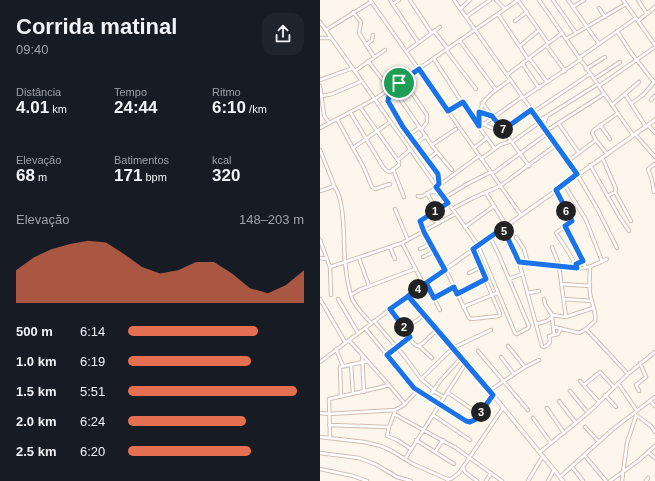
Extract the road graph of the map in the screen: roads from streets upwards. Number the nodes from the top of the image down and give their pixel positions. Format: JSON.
{"nodes":[{"id":1,"x":390,"y":0,"type":"edge"},
{"id":2,"x":399,"y":0,"type":"edge"},
{"id":3,"x":410,"y":0,"type":"edge"},
{"id":4,"x":454,"y":0,"type":"edge"},
{"id":5,"x":470,"y":0,"type":"edge"},
{"id":6,"x":490,"y":0,"type":"edge"},
{"id":7,"x":496,"y":0,"type":"edge"},
{"id":8,"x":518,"y":0,"type":"edge"},
{"id":9,"x":539,"y":0,"type":"edge"},
{"id":10,"x":553,"y":0,"type":"edge"},
{"id":11,"x":568,"y":0,"type":"edge"},
{"id":12,"x":584,"y":0,"type":"edge"},
{"id":13,"x":623,"y":0,"type":"edge"},
{"id":14,"x":638,"y":0,"type":"edge"},
{"id":15,"x":371,"y":1,"type":"edge"},
{"id":16,"x":393,"y":4,"type":"junction"},
{"id":17,"x":626,"y":4,"type":"junction"},
{"id":18,"x":573,"y":7,"type":"junction"},
{"id":19,"x":655,"y":7,"type":"edge"},
{"id":20,"x":599,"y":8,"type":"dead end"},
{"id":21,"x":460,"y":9,"type":"junction"},
{"id":22,"x":505,"y":9,"type":"junction"},
{"id":23,"x":354,"y":12,"type":"junction"},
{"id":24,"x":527,"y":12,"type":"junction"},
{"id":25,"x":498,"y":14,"type":"junction"},
{"id":26,"x":647,"y":14,"type":"junction"},
{"id":27,"x":466,"y":17,"type":"junction"},
{"id":28,"x":604,"y":17,"type":"junction"},
{"id":29,"x":636,"y":18,"type":"junction"},
{"id":30,"x":515,"y":21,"type":"dead end"},
{"id":31,"x":638,"y":21,"type":"junction"},
{"id":32,"x":320,"y":22,"type":"edge"},
{"id":33,"x":440,"y":27,"type":"dead end"},
{"id":34,"x":587,"y":27,"type":"junction"},
{"id":35,"x":326,"y":30,"type":"junction"},
{"id":36,"x":475,"y":30,"type":"junction"},
{"id":37,"x":539,"y":30,"type":"junction"},
{"id":38,"x":617,"y":31,"type":"junction"},
{"id":39,"x":433,"y":32,"type":"junction"},
{"id":40,"x":562,"y":33,"type":"junction"},
{"id":41,"x":576,"y":33,"type":"junction"},
{"id":42,"x":612,"y":34,"type":"junction"},
{"id":43,"x":373,"y":35,"type":"dead end"},
{"id":44,"x":620,"y":35,"type":"junction"},
{"id":45,"x":320,"y":38,"type":"edge"},
{"id":46,"x":332,"y":38,"type":"junction"},
{"id":47,"x":566,"y":39,"type":"junction"},
{"id":48,"x":460,"y":41,"type":"junction"},
{"id":49,"x":418,"y":42,"type":"junction"},
{"id":50,"x":547,"y":44,"type":"junction"},
{"id":51,"x":599,"y":44,"type":"junction"},
{"id":52,"x":366,"y":45,"type":"junction"},
{"id":53,"x":520,"y":46,"type":"junction"},
{"id":54,"x":655,"y":46,"type":"edge"},
{"id":55,"x":385,"y":50,"type":"dead end"},
{"id":56,"x":447,"y":50,"type":"junction"},
{"id":57,"x":406,"y":51,"type":"junction"},
{"id":58,"x":374,"y":57,"type":"junction"},
{"id":59,"x":605,"y":57,"type":"dead end"},
{"id":60,"x":528,"y":58,"type":"junction"},
{"id":61,"x":434,"y":59,"type":"junction"},
{"id":62,"x":579,"y":59,"type":"junction"},
{"id":63,"x":637,"y":59,"type":"junction"},
{"id":64,"x":368,"y":61,"type":"junction"},
{"id":65,"x":620,"y":62,"type":"dead end"},
{"id":66,"x":522,"y":63,"type":"junction"},
{"id":67,"x":419,"y":69,"type":"junction"},
{"id":68,"x":586,"y":69,"type":"junction"},
{"id":69,"x":354,"y":70,"type":"junction"},
{"id":70,"x":565,"y":71,"type":"junction"},
{"id":71,"x":590,"y":74,"type":"junction"},
{"id":72,"x":507,"y":75,"type":"junction"},
{"id":73,"x":594,"y":79,"type":"junction"},
{"id":74,"x":320,"y":80,"type":"edge"},
{"id":75,"x":510,"y":80,"type":"junction"},
{"id":76,"x":362,"y":81,"type":"junction"},
{"id":77,"x":655,"y":81,"type":"edge"},
{"id":78,"x":547,"y":82,"type":"junction"},
{"id":79,"x":639,"y":82,"type":"dead end"},
{"id":80,"x":598,"y":85,"type":"junction"},
{"id":81,"x":320,"y":86,"type":"edge"},
{"id":82,"x":408,"y":87,"type":"dead end"},
{"id":83,"x":391,"y":88,"type":"junction"},
{"id":84,"x":539,"y":88,"type":"junction"},
{"id":85,"x":476,"y":89,"type":"dead end"},
{"id":86,"x":496,"y":90,"type":"junction"},
{"id":87,"x":395,"y":92,"type":"junction"},
{"id":88,"x":604,"y":94,"type":"junction"},
{"id":89,"x":625,"y":94,"type":"junction"},
{"id":90,"x":322,"y":96,"type":"junction"},
{"id":91,"x":655,"y":96,"type":"edge"},
{"id":92,"x":523,"y":98,"type":"junction"},
{"id":93,"x":375,"y":99,"type":"junction"},
{"id":94,"x":651,"y":100,"type":"dead end"},
{"id":95,"x":321,"y":102,"type":"edge"},
{"id":96,"x":463,"y":102,"type":"junction"},
{"id":97,"x":482,"y":103,"type":"junction"},
{"id":98,"x":632,"y":103,"type":"junction"},
{"id":99,"x":612,"y":105,"type":"junction"},
{"id":100,"x":360,"y":107,"type":"junction"},
{"id":101,"x":448,"y":111,"type":"junction"},
{"id":102,"x":532,"y":111,"type":"junction"},
{"id":103,"x":350,"y":112,"type":"junction"},
{"id":104,"x":479,"y":112,"type":"junction"},
{"id":105,"x":618,"y":113,"type":"junction"},
{"id":106,"x":325,"y":116,"type":"junction"},
{"id":107,"x":493,"y":116,"type":"junction"},
{"id":108,"x":547,"y":116,"type":"junction"},
{"id":109,"x":320,"y":118,"type":"edge"},
{"id":110,"x":337,"y":119,"type":"junction"},
{"id":111,"x":478,"y":120,"type":"junction"},
{"id":112,"x":655,"y":120,"type":"edge"},
{"id":113,"x":539,"y":121,"type":"junction"},
{"id":114,"x":390,"y":122,"type":"junction"},
{"id":115,"x":330,"y":123,"type":"junction"},
{"id":116,"x":484,"y":124,"type":"junction"},
{"id":117,"x":558,"y":124,"type":"junction"},
{"id":118,"x":600,"y":125,"type":"junction"},
{"id":119,"x":479,"y":126,"type":"junction"},
{"id":120,"x":543,"y":126,"type":"junction"},
{"id":121,"x":647,"y":126,"type":"junction"},
{"id":122,"x":320,"y":127,"type":"edge"},
{"id":123,"x":420,"y":129,"type":"junction"},
{"id":124,"x":456,"y":129,"type":"dead end"},
{"id":125,"x":502,"y":130,"type":"junction"},
{"id":126,"x":377,"y":131,"type":"junction"},
{"id":127,"x":547,"y":132,"type":"junction"},
{"id":128,"x":655,"y":133,"type":"edge"},
{"id":129,"x":410,"y":135,"type":"junction"},
{"id":130,"x":634,"y":135,"type":"junction"},
{"id":131,"x":426,"y":136,"type":"junction"},
{"id":132,"x":487,"y":138,"type":"junction"},
{"id":133,"x":366,"y":140,"type":"junction"},
{"id":134,"x":596,"y":140,"type":"junction"},
{"id":135,"x":610,"y":140,"type":"dead end"},
{"id":136,"x":511,"y":141,"type":"junction"},
{"id":137,"x":415,"y":144,"type":"junction"},
{"id":138,"x":432,"y":145,"type":"junction"},
{"id":139,"x":556,"y":145,"type":"junction"},
{"id":140,"x":353,"y":148,"type":"junction"},
{"id":141,"x":474,"y":148,"type":"junction"},
{"id":142,"x":495,"y":149,"type":"junction"},
{"id":143,"x":320,"y":150,"type":"edge"},
{"id":144,"x":410,"y":150,"type":"junction"},
{"id":145,"x":437,"y":152,"type":"junction"},
{"id":146,"x":579,"y":153,"type":"junction"},
{"id":147,"x":520,"y":154,"type":"junction"},
{"id":148,"x":607,"y":154,"type":"junction"},
{"id":149,"x":602,"y":157,"type":"junction"},
{"id":150,"x":655,"y":157,"type":"edge"},
{"id":151,"x":480,"y":158,"type":"junction"},
{"id":152,"x":398,"y":160,"type":"junction"},
{"id":153,"x":427,"y":160,"type":"junction"},
{"id":154,"x":568,"y":161,"type":"junction"},
{"id":155,"x":655,"y":164,"type":"edge"},
{"id":156,"x":590,"y":165,"type":"junction"},
{"id":157,"x":529,"y":166,"type":"junction"},
{"id":158,"x":393,"y":169,"type":"junction"},
{"id":159,"x":452,"y":170,"type":"dead end"},
{"id":160,"x":491,"y":173,"type":"junction"},
{"id":161,"x":577,"y":174,"type":"junction"},
{"id":162,"x":390,"y":184,"type":"dead end"},
{"id":163,"x":564,"y":184,"type":"junction"},
{"id":164,"x":437,"y":185,"type":"junction"},
{"id":165,"x":334,"y":186,"type":"junction"},
{"id":166,"x":500,"y":186,"type":"junction"},
{"id":167,"x":556,"y":190,"type":"junction"},
{"id":168,"x":320,"y":191,"type":"edge"},
{"id":169,"x":428,"y":192,"type":"junction"},
{"id":170,"x":440,"y":192,"type":"junction"},
{"id":171,"x":615,"y":192,"type":"junction"},
{"id":172,"x":654,"y":192,"type":"edge"},
{"id":173,"x":486,"y":193,"type":"junction"},
{"id":174,"x":418,"y":196,"type":"dead end"},
{"id":175,"x":607,"y":196,"type":"junction"},
{"id":176,"x":404,"y":197,"type":"dead end"},
{"id":177,"x":444,"y":198,"type":"junction"},
{"id":178,"x":432,"y":202,"type":"dead end"},
{"id":179,"x":448,"y":203,"type":"junction"},
{"id":180,"x":494,"y":206,"type":"junction"},
{"id":181,"x":452,"y":209,"type":"junction"},
{"id":182,"x":395,"y":210,"type":"dead end"},
{"id":183,"x":432,"y":213,"type":"junction"},
{"id":184,"x":455,"y":214,"type":"junction"},
{"id":185,"x":521,"y":215,"type":"junction"},
{"id":186,"x":427,"y":216,"type":"junction"},
{"id":187,"x":432,"y":219,"type":"junction"},
{"id":188,"x":631,"y":221,"type":"dead end"},
{"id":189,"x":439,"y":223,"type":"junction"},
{"id":190,"x":506,"y":225,"type":"junction"},
{"id":191,"x":565,"y":226,"type":"junction"},
{"id":192,"x":464,"y":227,"type":"junction"},
{"id":193,"x":503,"y":228,"type":"junction"},
{"id":194,"x":629,"y":231,"type":"dead end"},
{"id":195,"x":424,"y":232,"type":"junction"},
{"id":196,"x":490,"y":237,"type":"junction"},
{"id":197,"x":516,"y":237,"type":"dead end"},
{"id":198,"x":320,"y":240,"type":"edge"},
{"id":199,"x":408,"y":240,"type":"junction"},
{"id":200,"x":402,"y":243,"type":"junction"},
{"id":201,"x":321,"y":244,"type":"edge"},
{"id":202,"x":431,"y":244,"type":"junction"},
{"id":203,"x":478,"y":245,"type":"junction"},
{"id":204,"x":390,"y":247,"type":"junction"},
{"id":205,"x":552,"y":248,"type":"dead end"},
{"id":206,"x":617,"y":248,"type":"dead end"},
{"id":207,"x":420,"y":249,"type":"dead end"},
{"id":208,"x":473,"y":249,"type":"junction"},
{"id":209,"x":435,"y":251,"type":"junction"},
{"id":210,"x":423,"y":257,"type":"dead end"},
{"id":211,"x":320,"y":258,"type":"edge"},
{"id":212,"x":326,"y":258,"type":"junction"},
{"id":213,"x":359,"y":258,"type":"junction"},
{"id":214,"x":395,"y":259,"type":"dead end"},
{"id":215,"x":607,"y":259,"type":"dead end"},
{"id":216,"x":583,"y":261,"type":"junction"},
{"id":217,"x":602,"y":261,"type":"junction"},
{"id":218,"x":345,"y":262,"type":"junction"},
{"id":219,"x":519,"y":262,"type":"junction"},
{"id":220,"x":528,"y":263,"type":"junction"},
{"id":221,"x":576,"y":264,"type":"junction"},
{"id":222,"x":590,"y":266,"type":"junction"},
{"id":223,"x":330,"y":267,"type":"junction"},
{"id":224,"x":481,"y":267,"type":"junction"},
{"id":225,"x":560,"y":267,"type":"junction"},
{"id":226,"x":577,"y":268,"type":"junction"},
{"id":227,"x":586,"y":268,"type":"junction"},
{"id":228,"x":414,"y":269,"type":"junction"},
{"id":229,"x":445,"y":270,"type":"junction"},
{"id":230,"x":469,"y":274,"type":"dead end"},
{"id":231,"x":522,"y":274,"type":"junction"},
{"id":232,"x":509,"y":279,"type":"junction"},
{"id":233,"x":492,"y":280,"type":"junction"},
{"id":234,"x":487,"y":281,"type":"junction"},
{"id":235,"x":425,"y":284,"type":"junction"},
{"id":236,"x":561,"y":284,"type":"junction"},
{"id":237,"x":369,"y":286,"type":"junction"},
{"id":238,"x":590,"y":286,"type":"junction"},
{"id":239,"x":454,"y":287,"type":"junction"},
{"id":240,"x":539,"y":291,"type":"dead end"},
{"id":241,"x":497,"y":293,"type":"junction"},
{"id":242,"x":527,"y":293,"type":"junction"},
{"id":243,"x":457,"y":294,"type":"junction"},
{"id":244,"x":492,"y":294,"type":"junction"},
{"id":245,"x":331,"y":295,"type":"dead end"},
{"id":246,"x":351,"y":295,"type":"junction"},
{"id":247,"x":408,"y":296,"type":"junction"},
{"id":248,"x":338,"y":298,"type":"dead end"},
{"id":249,"x":434,"y":298,"type":"junction"},
{"id":250,"x":320,"y":299,"type":"edge"},
{"id":251,"x":544,"y":299,"type":"dead end"},
{"id":252,"x":564,"y":299,"type":"junction"},
{"id":253,"x":592,"y":301,"type":"junction"},
{"id":254,"x":463,"y":307,"type":"junction"},
{"id":255,"x":593,"y":308,"type":"junction"},
{"id":256,"x":390,"y":309,"type":"junction"},
{"id":257,"x":440,"y":310,"type":"dead end"},
{"id":258,"x":424,"y":315,"type":"junction"},
{"id":259,"x":552,"y":316,"type":"junction"},
{"id":260,"x":566,"y":317,"type":"junction"},
{"id":261,"x":374,"y":321,"type":"junction"},
{"id":262,"x":370,"y":323,"type":"junction"},
{"id":263,"x":536,"y":324,"type":"junction"},
{"id":264,"x":554,"y":326,"type":"junction"},
{"id":265,"x":365,"y":328,"type":"junction"},
{"id":266,"x":561,"y":328,"type":"junction"},
{"id":267,"x":405,"y":329,"type":"junction"},
{"id":268,"x":586,"y":329,"type":"junction"},
{"id":269,"x":437,"y":330,"type":"junction"},
{"id":270,"x":491,"y":330,"type":"dead end"},
{"id":271,"x":358,"y":333,"type":"junction"},
{"id":272,"x":554,"y":335,"type":"junction"},
{"id":273,"x":410,"y":337,"type":"junction"},
{"id":274,"x":349,"y":340,"type":"junction"},
{"id":275,"x":345,"y":342,"type":"junction"},
{"id":276,"x":419,"y":346,"type":"junction"},
{"id":277,"x":508,"y":346,"type":"dead end"},
{"id":278,"x":397,"y":348,"type":"junction"},
{"id":279,"x":453,"y":348,"type":"junction"},
{"id":280,"x":336,"y":349,"type":"junction"},
{"id":281,"x":478,"y":351,"type":"dead end"},
{"id":282,"x":655,"y":352,"type":"edge"},
{"id":283,"x":362,"y":355,"type":"junction"},
{"id":284,"x":387,"y":355,"type":"junction"},
{"id":285,"x":501,"y":357,"type":"dead end"},
{"id":286,"x":432,"y":358,"type":"dead end"},
{"id":287,"x":461,"y":358,"type":"junction"},
{"id":288,"x":539,"y":360,"type":"dead end"},
{"id":289,"x":368,"y":361,"type":"junction"},
{"id":290,"x":320,"y":362,"type":"edge"},
{"id":291,"x":362,"y":362,"type":"junction"},
{"id":292,"x":466,"y":363,"type":"junction"},
{"id":293,"x":640,"y":363,"type":"junction"},
{"id":294,"x":351,"y":364,"type":"junction"},
{"id":295,"x":343,"y":366,"type":"junction"},
{"id":296,"x":525,"y":367,"type":"junction"},
{"id":297,"x":514,"y":374,"type":"junction"},
{"id":298,"x":628,"y":374,"type":"junction"},
{"id":299,"x":421,"y":379,"type":"junction"},
{"id":300,"x":503,"y":381,"type":"junction"},
{"id":301,"x":580,"y":381,"type":"dead end"},
{"id":302,"x":618,"y":383,"type":"junction"},
{"id":303,"x":389,"y":385,"type":"junction"},
{"id":304,"x":584,"y":385,"type":"junction"},
{"id":305,"x":614,"y":387,"type":"junction"},
{"id":306,"x":489,"y":390,"type":"junction"},
{"id":307,"x":417,"y":391,"type":"junction"},
{"id":308,"x":434,"y":391,"type":"junction"},
{"id":309,"x":570,"y":391,"type":"dead end"},
{"id":310,"x":640,"y":391,"type":"dead end"},
{"id":311,"x":364,"y":392,"type":"junction"},
{"id":312,"x":447,"y":392,"type":"junction"},
{"id":313,"x":353,"y":394,"type":"junction"},
{"id":314,"x":493,"y":395,"type":"junction"},
{"id":315,"x":606,"y":395,"type":"junction"},
{"id":316,"x":341,"y":397,"type":"junction"},
{"id":317,"x":429,"y":397,"type":"junction"},
{"id":318,"x":444,"y":397,"type":"junction"},
{"id":319,"x":655,"y":397,"type":"edge"},
{"id":320,"x":559,"y":401,"type":"dead end"},
{"id":321,"x":650,"y":401,"type":"junction"},
{"id":322,"x":600,"y":402,"type":"junction"},
{"id":323,"x":405,"y":404,"type":"junction"},
{"id":324,"x":440,"y":404,"type":"junction"},
{"id":325,"x":655,"y":406,"type":"edge"},
{"id":326,"x":616,"y":407,"type":"dead end"},
{"id":327,"x":503,"y":408,"type":"junction"},
{"id":328,"x":547,"y":408,"type":"dead end"},
{"id":329,"x":395,"y":410,"type":"junction"},
{"id":330,"x":528,"y":410,"type":"dead end"},
{"id":331,"x":637,"y":411,"type":"junction"},
{"id":332,"x":320,"y":413,"type":"edge"},
{"id":333,"x":588,"y":413,"type":"junction"},
{"id":334,"x":329,"y":414,"type":"junction"},
{"id":335,"x":394,"y":414,"type":"junction"},
{"id":336,"x":479,"y":414,"type":"junction"},
{"id":337,"x":635,"y":415,"type":"junction"},
{"id":338,"x":433,"y":416,"type":"junction"},
{"id":339,"x":533,"y":418,"type":"dead end"},
{"id":340,"x":576,"y":423,"type":"junction"},
{"id":341,"x":329,"y":425,"type":"junction"},
{"id":342,"x":389,"y":427,"type":"junction"},
{"id":343,"x":585,"y":427,"type":"dead end"},
{"id":344,"x":423,"y":429,"type":"junction"},
{"id":345,"x":655,"y":432,"type":"edge"},
{"id":346,"x":564,"y":433,"type":"junction"},
{"id":347,"x":320,"y":437,"type":"edge"},
{"id":348,"x":330,"y":438,"type":"junction"},
{"id":349,"x":416,"y":440,"type":"junction"},
{"id":350,"x":443,"y":440,"type":"junction"},
{"id":351,"x":470,"y":440,"type":"dead end"},
{"id":352,"x":599,"y":442,"type":"junction"},
{"id":353,"x":551,"y":443,"type":"junction"},
{"id":354,"x":655,"y":446,"type":"edge"},
{"id":355,"x":411,"y":449,"type":"junction"},
{"id":356,"x":435,"y":452,"type":"junction"},
{"id":357,"x":540,"y":452,"type":"junction"},
{"id":358,"x":648,"y":452,"type":"junction"},
{"id":359,"x":320,"y":453,"type":"edge"},
{"id":360,"x":543,"y":456,"type":"junction"},
{"id":361,"x":584,"y":456,"type":"junction"},
{"id":362,"x":469,"y":457,"type":"junction"},
{"id":363,"x":655,"y":458,"type":"edge"},
{"id":364,"x":405,"y":459,"type":"junction"},
{"id":365,"x":454,"y":464,"type":"dead end"},
{"id":366,"x":463,"y":467,"type":"junction"},
{"id":367,"x":572,"y":467,"type":"junction"},
{"id":368,"x":320,"y":469,"type":"edge"},
{"id":369,"x":554,"y":470,"type":"junction"},
{"id":370,"x":624,"y":471,"type":"junction"},
{"id":371,"x":465,"y":472,"type":"junction"},
{"id":372,"x":459,"y":473,"type":"junction"},
{"id":373,"x":491,"y":473,"type":"junction"},
{"id":374,"x":560,"y":477,"type":"junction"},
{"id":375,"x":448,"y":480,"type":"edge"},
{"id":376,"x":367,"y":481,"type":"edge"},
{"id":377,"x":411,"y":481,"type":"edge"},
{"id":378,"x":477,"y":481,"type":"edge"},
{"id":379,"x":486,"y":481,"type":"edge"},
{"id":380,"x":502,"y":481,"type":"edge"},
{"id":381,"x":528,"y":481,"type":"edge"},
{"id":382,"x":548,"y":481,"type":"edge"},
{"id":383,"x":563,"y":481,"type":"edge"},
{"id":384,"x":583,"y":481,"type":"edge"},
{"id":385,"x":606,"y":481,"type":"edge"},
{"id":386,"x":610,"y":481,"type":"edge"},
{"id":387,"x":622,"y":481,"type":"edge"}],
"edges":[{"from":1,"to":16,"type":"street"},
{"from":2,"to":16,"type":"street"},
{"from":3,"to":39,"type":"street"},
{"from":4,"to":21,"type":"street"},
{"from":5,"to":21,"type":"street"},
{"from":6,"to":27,"type":"street"},
{"from":7,"to":22,"type":"street"},
{"from":8,"to":22,"type":"street"},
{"from":8,"to":24,"type":"street"},
{"from":9,"to":40,"type":"street"},
{"from":10,"to":41,"type":"street"},
{"from":11,"to":18,"type":"street"},
{"from":12,"to":18,"type":"street"},
{"from":13,"to":17,"type":"street"},
{"from":14,"to":26,"type":"street"},
{"from":15,"to":23,"type":"street"},
{"from":15,"to":57,"type":"street"},
{"from":16,"to":49,"type":"street"},
{"from":17,"to":28,"type":"street"},
{"from":17,"to":29,"type":"street"},
{"from":18,"to":34,"type":"street"},
{"from":19,"to":26,"type":"street"},
{"from":20,"to":28,"type":"street"},
{"from":21,"to":27,"type":"street"},
{"from":22,"to":25,"type":"street"},
{"from":23,"to":35,"type":"street"},
{"from":23,"to":52,"type":"street"},
{"from":24,"to":30,"type":"street"},
{"from":24,"to":37,"type":"street"},
{"from":25,"to":36,"type":"street"},
{"from":25,"to":53,"type":"street"},
{"from":26,"to":31,"type":"street"},
{"from":27,"to":36,"type":"street"},
{"from":28,"to":34,"type":"street"},
{"from":29,"to":31,"type":"street"},
{"from":29,"to":38,"type":"street"},
{"from":31,"to":54,"type":"street"},
{"from":32,"to":35,"type":"street"},
{"from":33,"to":39,"type":"street"},
{"from":34,"to":41,"type":"street"},
{"from":34,"to":51,"type":"street"},
{"from":35,"to":46,"type":"street"},
{"from":36,"to":48,"type":"street"},
{"from":36,"to":72,"type":"street"},
{"from":37,"to":50,"type":"street"},
{"from":37,"to":53,"type":"street"},
{"from":38,"to":42,"type":"street"},
{"from":38,"to":44,"type":"street"},
{"from":39,"to":49,"type":"street"},
{"from":39,"to":56,"type":"street"},
{"from":40,"to":47,"type":"street"},
{"from":40,"to":50,"type":"street"},
{"from":41,"to":47,"type":"street"},
{"from":42,"to":44,"type":"street"},
{"from":42,"to":51,"type":"street"},
{"from":43,"to":52,"type":"street"},
{"from":44,"to":63,"type":"street"},
{"from":45,"to":46,"type":"street"},
{"from":46,"to":69,"type":"street"},
{"from":47,"to":62,"type":"street"},
{"from":48,"to":56,"type":"street"},
{"from":48,"to":86,"type":"street"},
{"from":49,"to":57,"type":"street"},
{"from":50,"to":60,"type":"street"},
{"from":50,"to":70,"type":"street"},
{"from":51,"to":62,"type":"street"},
{"from":52,"to":58,"type":"street"},
{"from":53,"to":60,"type":"street"},
{"from":54,"to":63,"type":"street"},
{"from":55,"to":58,"type":"street"},
{"from":56,"to":61,"type":"street"},
{"from":56,"to":85,"type":"street"},
{"from":57,"to":67,"type":"street"},
{"from":58,"to":64,"type":"street"},
{"from":59,"to":68,"type":"street"},
{"from":60,"to":66,"type":"street"},
{"from":60,"to":78,"type":"street"},
{"from":61,"to":67,"type":"street"},
{"from":61,"to":96,"type":"street"},
{"from":62,"to":68,"type":"street"},
{"from":62,"to":70,"type":"street"},
{"from":63,"to":77,"type":"street"},
{"from":63,"to":80,"type":"street"},
{"from":64,"to":69,"type":"street"},
{"from":64,"to":83,"type":"street"},
{"from":65,"to":73,"type":"street"},
{"from":66,"to":72,"type":"street"},
{"from":66,"to":84,"type":"street"},
{"from":67,"to":83,"type":"street"},
{"from":67,"to":101,"type":"street"},
{"from":68,"to":71,"type":"street"},
{"from":69,"to":74,"type":"street"},
{"from":69,"to":76,"type":"street"},
{"from":70,"to":78,"type":"street"},
{"from":71,"to":73,"type":"street"},
{"from":71,"to":102,"type":"street"},
{"from":72,"to":75,"type":"street"},
{"from":73,"to":80,"type":"street"},
{"from":75,"to":86,"type":"street"},
{"from":75,"to":92,"type":"street"},
{"from":76,"to":90,"type":"street"},
{"from":76,"to":93,"type":"street"},
{"from":77,"to":98,"type":"street"},
{"from":78,"to":84,"type":"street"},
{"from":79,"to":89,"type":"street"},
{"from":80,"to":88,"type":"street"},
{"from":80,"to":108,"type":"street"},
{"from":81,"to":90,"type":"street"},
{"from":82,"to":123,"type":"street"},
{"from":83,"to":87,"type":"street"},
{"from":83,"to":93,"type":"street"},
{"from":84,"to":92,"type":"street"},
{"from":86,"to":97,"type":"street"},
{"from":87,"to":123,"type":"street"},
{"from":87,"to":129,"type":"street"},
{"from":88,"to":99,"type":"street"},
{"from":88,"to":117,"type":"street"},
{"from":89,"to":98,"type":"street"},
{"from":89,"to":99,"type":"street"},
{"from":90,"to":95,"type":"street"},
{"from":91,"to":94,"type":"street"},
{"from":92,"to":102,"type":"street"},
{"from":92,"to":107,"type":"street"},
{"from":93,"to":100,"type":"street"},
{"from":93,"to":114,"type":"street"},
{"from":95,"to":106,"type":"street"},
{"from":96,"to":101,"type":"street"},
{"from":96,"to":119,"type":"street"},
{"from":97,"to":104,"type":"street"},
{"from":97,"to":107,"type":"street"},
{"from":98,"to":121,"type":"street"},
{"from":99,"to":105,"type":"street"},
{"from":100,"to":103,"type":"street"},
{"from":100,"to":126,"type":"street"},
{"from":101,"to":141,"type":"street"},
{"from":102,"to":113,"type":"street"},
{"from":102,"to":125,"type":"street"},
{"from":103,"to":110,"type":"street"},
{"from":103,"to":133,"type":"street"},
{"from":104,"to":107,"type":"street"},
{"from":104,"to":111,"type":"street"},
{"from":105,"to":118,"type":"street"},
{"from":105,"to":130,"type":"street"},
{"from":106,"to":109,"type":"street"},
{"from":106,"to":115,"type":"street"},
{"from":107,"to":116,"type":"street"},
{"from":107,"to":125,"type":"street"},
{"from":108,"to":113,"type":"street"},
{"from":108,"to":120,"type":"street"},
{"from":110,"to":115,"type":"street"},
{"from":110,"to":140,"type":"street"},
{"from":111,"to":116,"type":"street"},
{"from":111,"to":119,"type":"street"},
{"from":112,"to":121,"type":"street"},
{"from":113,"to":120,"type":"street"},
{"from":113,"to":136,"type":"street"},
{"from":114,"to":126,"type":"street"},
{"from":114,"to":144,"type":"street"},
{"from":115,"to":122,"type":"street"},
{"from":116,"to":125,"type":"street"},
{"from":117,"to":127,"type":"street"},
{"from":117,"to":146,"type":"street"},
{"from":118,"to":134,"type":"street"},
{"from":118,"to":135,"type":"street"},
{"from":119,"to":132,"type":"street"},
{"from":120,"to":127,"type":"street"},
{"from":121,"to":128,"type":"street"},
{"from":121,"to":130,"type":"street"},
{"from":123,"to":129,"type":"street"},
{"from":123,"to":131,"type":"street"},
{"from":124,"to":138,"type":"street"},
{"from":125,"to":136,"type":"street"},
{"from":126,"to":133,"type":"street"},
{"from":126,"to":152,"type":"street"},
{"from":127,"to":139,"type":"street"},
{"from":127,"to":147,"type":"street"},
{"from":129,"to":137,"type":"street"},
{"from":130,"to":148,"type":"street"},
{"from":130,"to":150,"type":"street"},
{"from":131,"to":137,"type":"street"},
{"from":131,"to":138,"type":"street"},
{"from":132,"to":141,"type":"street"},
{"from":132,"to":142,"type":"street"},
{"from":133,"to":140,"type":"street"},
{"from":133,"to":158,"type":"street"},
{"from":134,"to":146,"type":"street"},
{"from":134,"to":148,"type":"street"},
{"from":136,"to":142,"type":"street"},
{"from":136,"to":147,"type":"street"},
{"from":137,"to":153,"type":"street"},
{"from":138,"to":145,"type":"street"},
{"from":139,"to":154,"type":"street"},
{"from":139,"to":157,"type":"street"},
{"from":140,"to":162,"type":"street"},
{"from":141,"to":151,"type":"street"},
{"from":142,"to":151,"type":"street"},
{"from":143,"to":165,"type":"street"},
{"from":144,"to":152,"type":"street"},
{"from":144,"to":164,"type":"street"},
{"from":145,"to":153,"type":"street"},
{"from":145,"to":159,"type":"street"},
{"from":146,"to":154,"type":"street"},
{"from":147,"to":157,"type":"street"},
{"from":147,"to":160,"type":"street"},
{"from":148,"to":149,"type":"street"},
{"from":149,"to":156,"type":"street"},
{"from":149,"to":171,"type":"street"},
{"from":151,"to":160,"type":"street"},
{"from":151,"to":164,"type":"street"},
{"from":152,"to":158,"type":"street"},
{"from":153,"to":164,"type":"street"},
{"from":154,"to":161,"type":"street"},
{"from":155,"to":172,"type":"street"},
{"from":156,"to":161,"type":"street"},
{"from":156,"to":175,"type":"street"},
{"from":157,"to":166,"type":"street"},
{"from":158,"to":176,"type":"street"},
{"from":160,"to":166,"type":"street"},
{"from":160,"to":177,"type":"street"},
{"from":161,"to":163,"type":"street"},
{"from":161,"to":206,"type":"street"},
{"from":163,"to":167,"type":"street"},
{"from":163,"to":217,"type":"street"},
{"from":164,"to":169,"type":"street"},
{"from":164,"to":170,"type":"street"},
{"from":165,"to":168,"type":"street"},
{"from":165,"to":218,"type":"street"},
{"from":166,"to":173,"type":"street"},
{"from":166,"to":185,"type":"street"},
{"from":167,"to":185,"type":"street"},
{"from":167,"to":191,"type":"street"},
{"from":169,"to":170,"type":"street"},
{"from":169,"to":174,"type":"street"},
{"from":169,"to":178,"type":"street"},
{"from":170,"to":177,"type":"street"},
{"from":171,"to":175,"type":"street"},
{"from":171,"to":188,"type":"street"},
{"from":173,"to":180,"type":"street"},
{"from":173,"to":181,"type":"street"},
{"from":175,"to":194,"type":"street"},
{"from":177,"to":179,"type":"street"},
{"from":179,"to":181,"type":"street"},
{"from":179,"to":183,"type":"street"},
{"from":180,"to":190,"type":"street"},
{"from":180,"to":192,"type":"street"},
{"from":181,"to":184,"type":"street"},
{"from":182,"to":199,"type":"street"},
{"from":183,"to":186,"type":"street"},
{"from":183,"to":187,"type":"street"},
{"from":184,"to":189,"type":"street"},
{"from":184,"to":192,"type":"street"},
{"from":185,"to":190,"type":"street"},
{"from":186,"to":187,"type":"street"},
{"from":186,"to":195,"type":"street"},
{"from":187,"to":189,"type":"street"},
{"from":189,"to":195,"type":"street"},
{"from":190,"to":193,"type":"street"},
{"from":191,"to":216,"type":"street"},
{"from":191,"to":221,"type":"street"},
{"from":192,"to":203,"type":"street"},
{"from":193,"to":196,"type":"street"},
{"from":193,"to":219,"type":"street"},
{"from":195,"to":199,"type":"street"},
{"from":195,"to":202,"type":"street"},
{"from":196,"to":203,"type":"street"},
{"from":196,"to":232,"type":"street"},
{"from":197,"to":220,"type":"street"},
{"from":198,"to":201,"type":"street"},
{"from":199,"to":200,"type":"street"},
{"from":200,"to":204,"type":"street"},
{"from":200,"to":228,"type":"street"},
{"from":201,"to":212,"type":"street"},
{"from":202,"to":207,"type":"street"},
{"from":202,"to":209,"type":"street"},
{"from":203,"to":208,"type":"street"},
{"from":203,"to":233,"type":"street"},
{"from":204,"to":213,"type":"street"},
{"from":204,"to":214,"type":"street"},
{"from":205,"to":225,"type":"street"},
{"from":208,"to":224,"type":"street"},
{"from":208,"to":229,"type":"street"},
{"from":209,"to":210,"type":"street"},
{"from":209,"to":229,"type":"street"},
{"from":211,"to":212,"type":"street"},
{"from":212,"to":223,"type":"street"},
{"from":213,"to":218,"type":"street"},
{"from":213,"to":237,"type":"street"},
{"from":215,"to":217,"type":"street"},
{"from":216,"to":221,"type":"street"},
{"from":216,"to":227,"type":"street"},
{"from":217,"to":222,"type":"street"},
{"from":218,"to":223,"type":"street"},
{"from":218,"to":246,"type":"street"},
{"from":219,"to":220,"type":"street"},
{"from":219,"to":231,"type":"street"},
{"from":220,"to":225,"type":"street"},
{"from":221,"to":226,"type":"street"},
{"from":222,"to":227,"type":"street"},
{"from":222,"to":238,"type":"street"},
{"from":223,"to":245,"type":"street"},
{"from":224,"to":230,"type":"street"},
{"from":224,"to":234,"type":"street"},
{"from":225,"to":226,"type":"street"},
{"from":225,"to":236,"type":"street"},
{"from":226,"to":227,"type":"street"},
{"from":228,"to":235,"type":"street"},
{"from":228,"to":237,"type":"street"},
{"from":229,"to":235,"type":"street"},
{"from":229,"to":239,"type":"street"},
{"from":231,"to":232,"type":"street"},
{"from":231,"to":242,"type":"street"},
{"from":232,"to":241,"type":"street"},
{"from":233,"to":234,"type":"street"},
{"from":233,"to":241,"type":"street"},
{"from":234,"to":243,"type":"street"},
{"from":234,"to":244,"type":"street"},
{"from":235,"to":247,"type":"street"},
{"from":235,"to":249,"type":"street"},
{"from":236,"to":238,"type":"street"},
{"from":236,"to":252,"type":"street"},
{"from":237,"to":246,"type":"street"},
{"from":238,"to":253,"type":"street"},
{"from":239,"to":243,"type":"street"},
{"from":239,"to":249,"type":"street"},
{"from":240,"to":242,"type":"street"},
{"from":241,"to":244,"type":"street"},
{"from":242,"to":263,"type":"street"},
{"from":243,"to":254,"type":"street"},
{"from":244,"to":254,"type":"street"},
{"from":244,"to":254,"type":"street"},
{"from":246,"to":262,"type":"street"},
{"from":247,"to":256,"type":"street"},
{"from":247,"to":258,"type":"street"},
{"from":248,"to":271,"type":"street"},
{"from":249,"to":257,"type":"street"},
{"from":250,"to":275,"type":"street"},
{"from":251,"to":259,"type":"street"},
{"from":252,"to":253,"type":"street"},
{"from":252,"to":260,"type":"street"},
{"from":253,"to":255,"type":"street"},
{"from":255,"to":260,"type":"street"},
{"from":255,"to":268,"type":"street"},
{"from":256,"to":261,"type":"street"},
{"from":256,"to":267,"type":"street"},
{"from":258,"to":267,"type":"street"},
{"from":258,"to":269,"type":"street"},
{"from":259,"to":260,"type":"street"},
{"from":259,"to":263,"type":"street"},
{"from":259,"to":264,"type":"street"},
{"from":261,"to":262,"type":"street"},
{"from":261,"to":278,"type":"street"},
{"from":262,"to":265,"type":"street"},
{"from":263,"to":272,"type":"street"},
{"from":264,"to":266,"type":"street"},
{"from":264,"to":272,"type":"street"},
{"from":265,"to":271,"type":"street"},
{"from":265,"to":284,"type":"street"},
{"from":266,"to":268,"type":"street"},
{"from":266,"to":272,"type":"street"},
{"from":267,"to":273,"type":"street"},
{"from":268,"to":298,"type":"street"},
{"from":269,"to":276,"type":"street"},
{"from":269,"to":279,"type":"street"},
{"from":270,"to":279,"type":"street"},
{"from":271,"to":274,"type":"street"},
{"from":273,"to":276,"type":"street"},
{"from":273,"to":278,"type":"street"},
{"from":274,"to":275,"type":"street"},
{"from":274,"to":283,"type":"street"},
{"from":275,"to":280,"type":"street"},
{"from":276,"to":286,"type":"street"},
{"from":277,"to":296,"type":"street"},
{"from":278,"to":284,"type":"street"},
{"from":278,"to":299,"type":"street"},
{"from":279,"to":287,"type":"street"},
{"from":279,"to":299,"type":"street"},
{"from":280,"to":290,"type":"street"},
{"from":280,"to":295,"type":"street"},
{"from":281,"to":300,"type":"street"},
{"from":282,"to":293,"type":"street"},
{"from":283,"to":289,"type":"street"},
{"from":283,"to":291,"type":"street"},
{"from":284,"to":307,"type":"street"},
{"from":285,"to":297,"type":"street"},
{"from":287,"to":292,"type":"street"},
{"from":287,"to":308,"type":"street"},
{"from":288,"to":296,"type":"street"},
{"from":289,"to":291,"type":"street"},
{"from":289,"to":303,"type":"street"},
{"from":291,"to":294,"type":"street"},
{"from":291,"to":311,"type":"street"},
{"from":292,"to":306,"type":"street"},
{"from":292,"to":312,"type":"street"},
{"from":293,"to":298,"type":"street"},
{"from":293,"to":310,"type":"street"},
{"from":294,"to":295,"type":"street"},
{"from":294,"to":313,"type":"street"},
{"from":295,"to":316,"type":"street"},
{"from":296,"to":297,"type":"street"},
{"from":297,"to":300,"type":"street"},
{"from":298,"to":302,"type":"street"},
{"from":299,"to":308,"type":"street"},
{"from":300,"to":306,"type":"street"},
{"from":300,"to":330,"type":"street"},
{"from":301,"to":304,"type":"street"},
{"from":302,"to":305,"type":"street"},
{"from":302,"to":331,"type":"street"},
{"from":303,"to":311,"type":"street"},
{"from":303,"to":323,"type":"street"},
{"from":304,"to":305,"type":"street"},
{"from":304,"to":322,"type":"street"},
{"from":305,"to":315,"type":"street"},
{"from":306,"to":314,"type":"street"},
{"from":307,"to":317,"type":"street"},
{"from":307,"to":323,"type":"street"},
{"from":308,"to":317,"type":"street"},
{"from":308,"to":318,"type":"street"},
{"from":309,"to":333,"type":"street"},
{"from":311,"to":313,"type":"street"},
{"from":312,"to":318,"type":"street"},
{"from":312,"to":336,"type":"street"},
{"from":313,"to":316,"type":"street"},
{"from":314,"to":327,"type":"street"},
{"from":314,"to":336,"type":"street"},
{"from":315,"to":322,"type":"street"},
{"from":315,"to":326,"type":"street"},
{"from":316,"to":334,"type":"street"},
{"from":317,"to":324,"type":"street"},
{"from":318,"to":324,"type":"street"},
{"from":319,"to":321,"type":"street"},
{"from":320,"to":340,"type":"street"},
{"from":321,"to":325,"type":"street"},
{"from":321,"to":331,"type":"street"},
{"from":322,"to":333,"type":"street"},
{"from":323,"to":329,"type":"street"},
{"from":324,"to":336,"type":"street"},
{"from":324,"to":338,"type":"street"},
{"from":327,"to":357,"type":"street"},
{"from":327,"to":362,"type":"street"},
{"from":328,"to":346,"type":"street"},
{"from":329,"to":334,"type":"street"},
{"from":329,"to":335,"type":"street"},
{"from":331,"to":337,"type":"street"},
{"from":332,"to":334,"type":"street"},
{"from":333,"to":340,"type":"street"},
{"from":334,"to":341,"type":"street"},
{"from":335,"to":342,"type":"street"},
{"from":335,"to":344,"type":"street"},
{"from":337,"to":345,"type":"street"},
{"from":337,"to":352,"type":"street"},
{"from":337,"to":370,"type":"street"},
{"from":338,"to":344,"type":"street"},
{"from":338,"to":351,"type":"street"},
{"from":339,"to":353,"type":"street"},
{"from":340,"to":346,"type":"street"},
{"from":341,"to":342,"type":"street"},
{"from":341,"to":348,"type":"street"},
{"from":342,"to":355,"type":"street"},
{"from":343,"to":352,"type":"street"},
{"from":344,"to":349,"type":"street"},
{"from":344,"to":350,"type":"street"},
{"from":346,"to":353,"type":"street"},
{"from":347,"to":348,"type":"street"},
{"from":348,"to":364,"type":"street"},
{"from":349,"to":355,"type":"street"},
{"from":349,"to":356,"type":"street"},
{"from":350,"to":356,"type":"street"},
{"from":350,"to":362,"type":"street"},
{"from":352,"to":361,"type":"street"},
{"from":353,"to":357,"type":"street"},
{"from":354,"to":358,"type":"street"},
{"from":355,"to":364,"type":"street"},
{"from":356,"to":365,"type":"street"},
{"from":357,"to":360,"type":"street"},
{"from":358,"to":363,"type":"street"},
{"from":358,"to":370,"type":"street"},
{"from":359,"to":377,"type":"street"},
{"from":360,"to":369,"type":"street"},
{"from":360,"to":381,"type":"street"},
{"from":361,"to":367,"type":"street"},
{"from":361,"to":385,"type":"street"},
{"from":362,"to":366,"type":"street"},
{"from":362,"to":373,"type":"street"},
{"from":364,"to":375,"type":"street"},
{"from":366,"to":371,"type":"street"},
{"from":366,"to":372,"type":"street"},
{"from":367,"to":374,"type":"street"},
{"from":367,"to":384,"type":"street"},
{"from":368,"to":376,"type":"street"},
{"from":369,"to":374,"type":"street"},
{"from":369,"to":382,"type":"street"},
{"from":370,"to":386,"type":"street"},
{"from":370,"to":387,"type":"street"},
{"from":371,"to":372,"type":"street"},
{"from":371,"to":378,"type":"street"},
{"from":372,"to":375,"type":"street"},
{"from":373,"to":379,"type":"street"},
{"from":373,"to":380,"type":"street"},
{"from":374,"to":383,"type":"street"}]}
